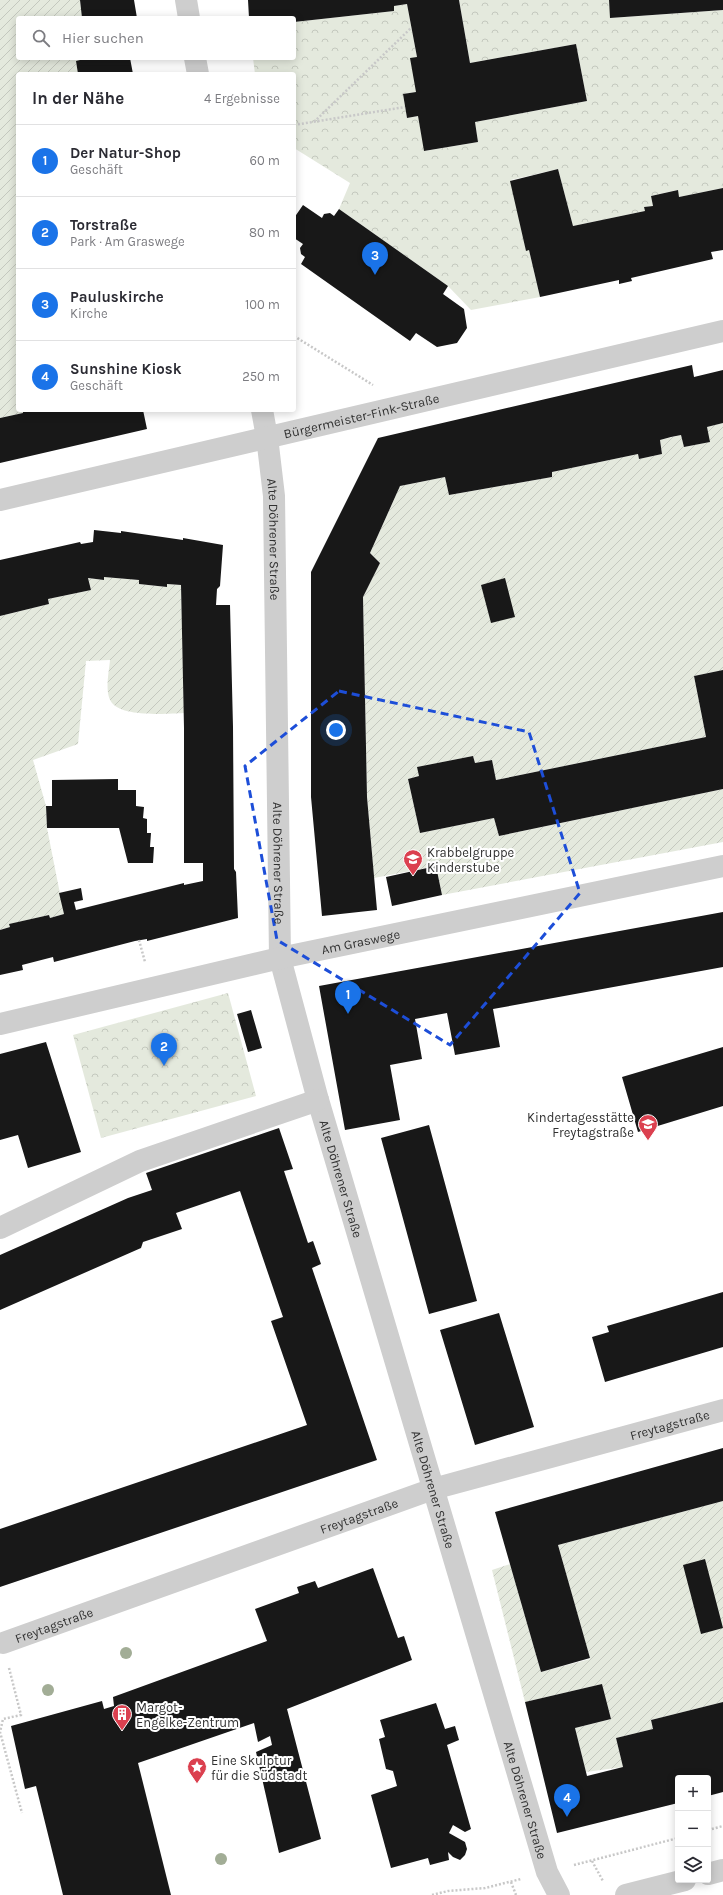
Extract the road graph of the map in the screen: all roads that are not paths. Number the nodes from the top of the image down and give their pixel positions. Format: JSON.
{"nodes":[{"id":1,"x":186,"y":0,"type":"edge"},
{"id":2,"x":189,"y":16,"type":"edge"},
{"id":3,"x":195,"y":60,"type":"edge"},
{"id":4,"x":198,"y":72,"type":"edge"},
{"id":5,"x":723,"y":331,"type":"edge"},
{"id":6,"x":262,"y":412,"type":"edge"},
{"id":7,"x":267,"y":437,"type":"junction"},
{"id":8,"x":0,"y":500,"type":"edge"},
{"id":9,"x":723,"y":866,"type":"edge"},
{"id":10,"x":280,"y":958,"type":"junction"},
{"id":11,"x":0,"y":1024,"type":"edge"},
{"id":12,"x":318,"y":1100,"type":"junction"},
{"id":13,"x":0,"y":1228,"type":"edge"},
{"id":14,"x":723,"y":1410,"type":"edge"},
{"id":15,"x":433,"y":1489,"type":"junction"},
{"id":16,"x":3,"y":1643,"type":"road end"},
{"id":17,"x":723,"y":1870,"type":"edge"},
{"id":18,"x":711,"y":1873,"type":"edge"},
{"id":19,"x":675,"y":1882,"type":"edge"},
{"id":20,"x":616,"y":1892,"type":"edge"},
{"id":21,"x":560,"y":1895,"type":"edge"}],
"edges":[{"from":1,"to":2,"type":"street"},
{"from":3,"to":4,"type":"street"},
{"from":5,"to":7,"type":"street","name":"Bürgermeister-Fink-Straße"},
{"from":6,"to":7,"type":"street","name":"Alte Döhrener Straße"},
{"from":7,"to":8,"type":"street","name":"Bürgermeister-Fink-Straße"},
{"from":7,"to":10,"type":"street","name":"Alte Döhrener Straße"},
{"from":9,"to":10,"type":"street","name":"Am Graswege"},
{"from":10,"to":11,"type":"street","name":"Am Graswege"},
{"from":10,"to":12,"type":"street","name":"Alte Döhrener Straße"},
{"from":12,"to":13,"type":"street"},
{"from":12,"to":15,"type":"street","name":"Alte Döhrener Straße"},
{"from":14,"to":15,"type":"street","name":"Freytagstraße"},
{"from":15,"to":16,"type":"street","name":"Freytagstraße"},
{"from":15,"to":21,"type":"street","name":"Alte Döhrener Straße"},
{"from":17,"to":18,"type":"street"},
{"from":19,"to":20,"type":"street"}]}
